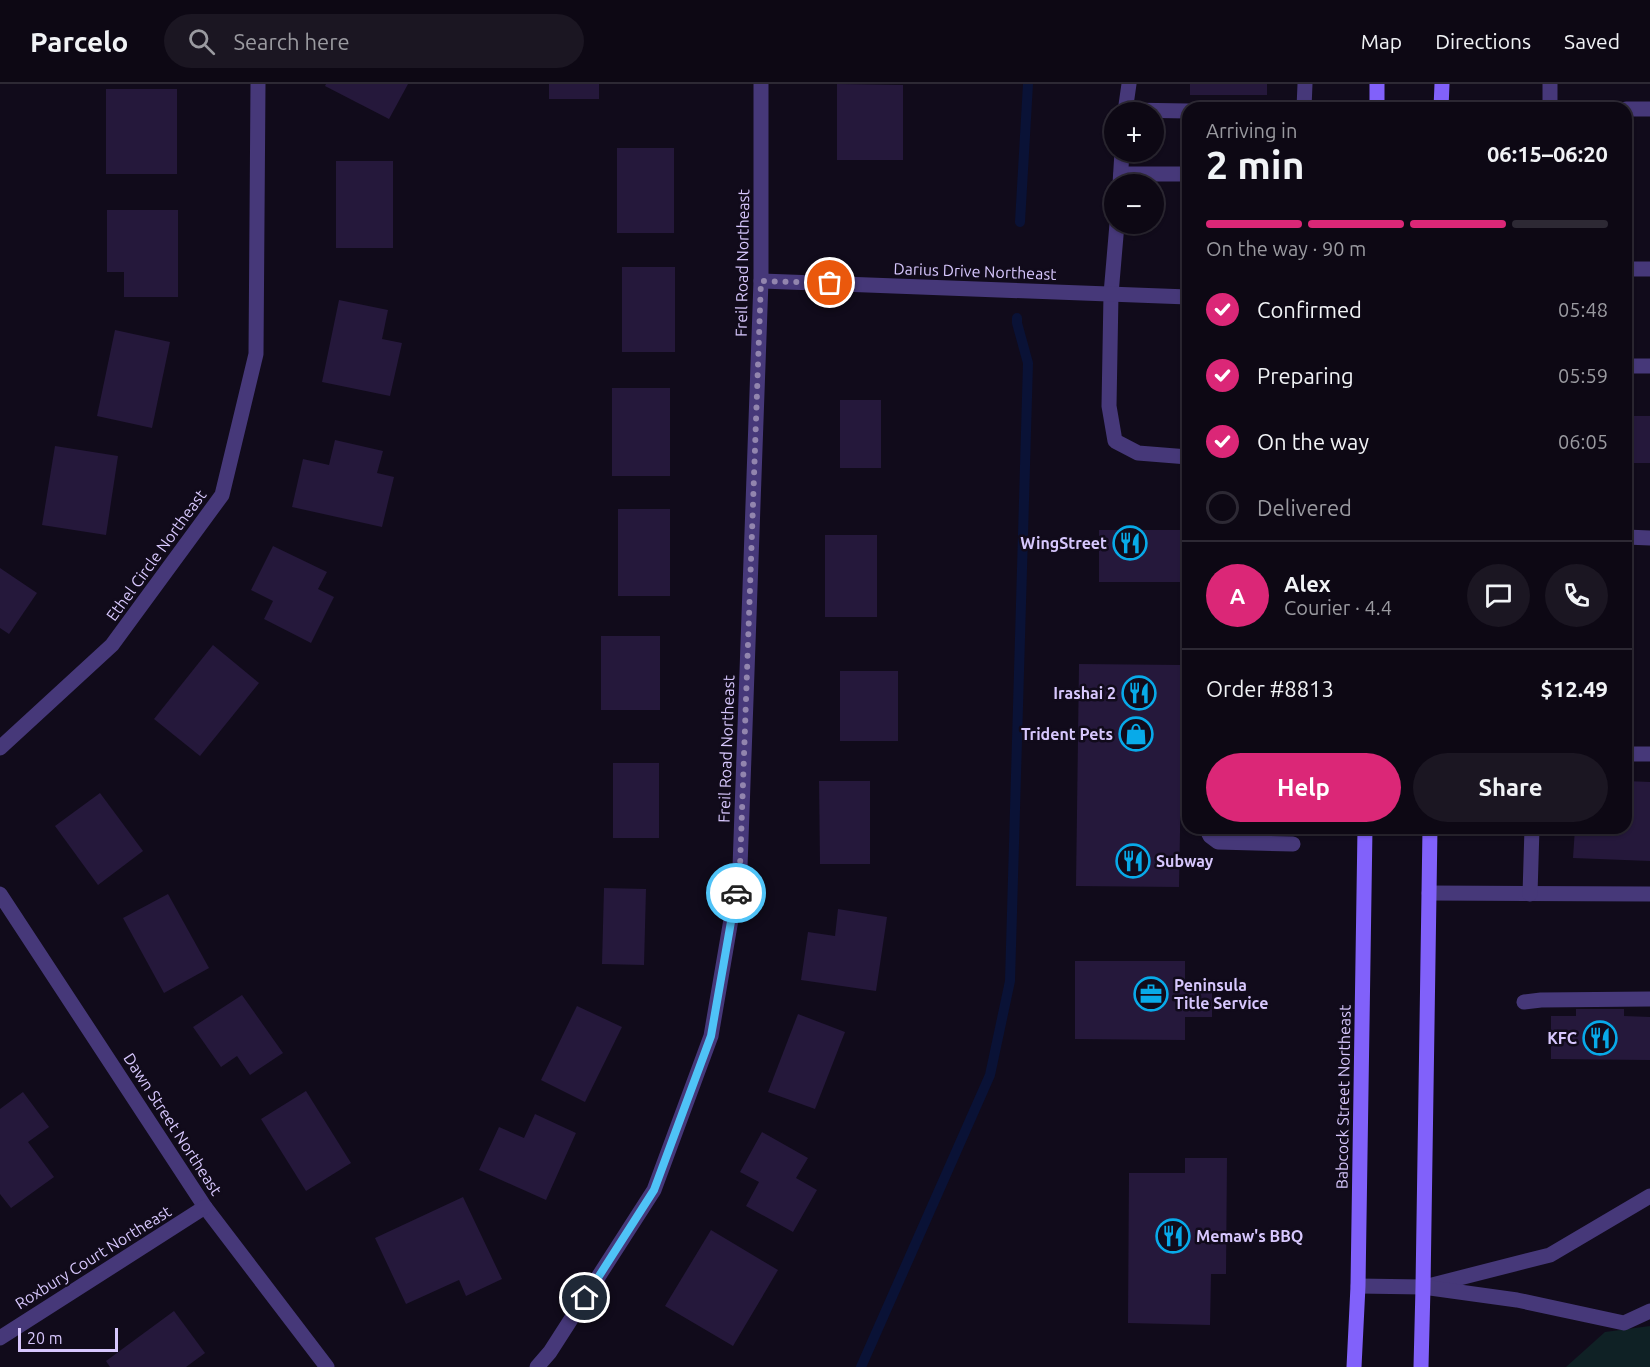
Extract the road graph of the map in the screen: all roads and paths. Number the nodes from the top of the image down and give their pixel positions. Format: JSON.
{"nodes":[{"id":1,"x":258,"y":84,"type":"edge"},
{"id":2,"x":761,"y":84,"type":"edge"},
{"id":3,"x":1129,"y":84,"type":"edge"},
{"id":4,"x":1305,"y":84,"type":"edge"},
{"id":5,"x":1377,"y":84,"type":"edge"},
{"id":6,"x":1442,"y":84,"type":"edge"},
{"id":7,"x":1550,"y":84,"type":"edge"},
{"id":8,"x":1126,"y":102,"type":"edge"},
{"id":9,"x":1304,"y":102,"type":"edge"},
{"id":10,"x":1377,"y":102,"type":"edge"},
{"id":11,"x":1441,"y":102,"type":"edge"},
{"id":12,"x":1550,"y":102,"type":"edge"},
{"id":13,"x":1632,"y":109,"type":"edge"},
{"id":14,"x":1650,"y":109,"type":"edge"},
{"id":15,"x":1164,"y":111,"type":"edge"},
{"id":16,"x":1182,"y":111,"type":"edge"},
{"id":17,"x":1182,"y":174,"type":"edge"},
{"id":18,"x":1164,"y":176,"type":"edge"},
{"id":19,"x":1116,"y":234,"type":"edge"},
{"id":20,"x":1632,"y":269,"type":"edge"},
{"id":21,"x":1650,"y":269,"type":"edge"},
{"id":22,"x":761,"y":281,"type":"junction"},
{"id":23,"x":1111,"y":294,"type":"junction"},
{"id":24,"x":1182,"y":297,"type":"edge"},
{"id":25,"x":1632,"y":366,"type":"edge"},
{"id":26,"x":1650,"y":366,"type":"edge"},
{"id":27,"x":1182,"y":457,"type":"edge"},
{"id":28,"x":1632,"y":537,"type":"edge"},
{"id":29,"x":1650,"y":538,"type":"edge"},
{"id":30,"x":0,"y":748,"type":"edge"},
{"id":31,"x":1632,"y":753,"type":"edge"},
{"id":32,"x":1650,"y":754,"type":"edge"},
{"id":33,"x":1209,"y":834,"type":"edge"},
{"id":34,"x":1365,"y":834,"type":"edge"},
{"id":35,"x":1430,"y":834,"type":"edge"},
{"id":36,"x":1532,"y":834,"type":"edge"},
{"id":37,"x":1293,"y":844,"type":"dead end"},
{"id":38,"x":1429,"y":893,"type":"junction"},
{"id":39,"x":0,"y":894,"type":"edge"},
{"id":40,"x":1530,"y":894,"type":"junction"},
{"id":41,"x":1650,"y":894,"type":"edge"},
{"id":42,"x":1650,"y":999,"type":"edge"},
{"id":43,"x":1524,"y":1002,"type":"dead end"},
{"id":44,"x":1650,"y":1196,"type":"edge"},
{"id":45,"x":205,"y":1207,"type":"junction"},
{"id":46,"x":1358,"y":1286,"type":"junction"},
{"id":47,"x":1423,"y":1287,"type":"junction"},
{"id":48,"x":1650,"y":1311,"type":"edge"},
{"id":49,"x":0,"y":1338,"type":"edge"},
{"id":50,"x":327,"y":1367,"type":"edge"},
{"id":51,"x":537,"y":1367,"type":"edge"},
{"id":52,"x":1354,"y":1367,"type":"edge"},
{"id":53,"x":1421,"y":1367,"type":"edge"}],
"edges":[{"from":1,"to":30,"type":"street","name":"Ethel Circle Northeast"},
{"from":2,"to":22,"type":"street","name":"Freil Road Northeast"},
{"from":3,"to":8,"type":"street"},
{"from":4,"to":9,"type":"street"},
{"from":5,"to":10,"type":"main road"},
{"from":6,"to":11,"type":"main road"},
{"from":7,"to":12,"type":"street"},
{"from":13,"to":14,"type":"street"},
{"from":15,"to":16,"type":"street"},
{"from":17,"to":18,"type":"street"},
{"from":19,"to":23,"type":"street"},
{"from":20,"to":21,"type":"street"},
{"from":22,"to":23,"type":"street","name":"Darius Drive Northeast"},
{"from":22,"to":51,"type":"street","name":"Freil Road Northeast"},
{"from":23,"to":24,"type":"street","name":"Darius Drive Northeast"},
{"from":23,"to":27,"type":"street"},
{"from":25,"to":26,"type":"street"},
{"from":28,"to":29,"type":"street"},
{"from":31,"to":32,"type":"street"},
{"from":33,"to":37,"type":"street"},
{"from":34,"to":46,"type":"main road","name":"Babcock Street Northeast"},
{"from":35,"to":38,"type":"main road"},
{"from":36,"to":40,"type":"street"},
{"from":38,"to":40,"type":"street"},
{"from":38,"to":47,"type":"main road"},
{"from":39,"to":45,"type":"street","name":"Dawn Street Northeast"},
{"from":40,"to":41,"type":"street"},
{"from":42,"to":43,"type":"street"},
{"from":44,"to":47,"type":"street"},
{"from":45,"to":49,"type":"street","name":"Roxbury Court Northeast"},
{"from":45,"to":50,"type":"street","name":"Dawn Street Northeast"},
{"from":46,"to":47,"type":"street"},
{"from":46,"to":52,"type":"main road","name":"Babcock Street Northeast"},
{"from":47,"to":48,"type":"street"},
{"from":47,"to":53,"type":"main road"}]}
